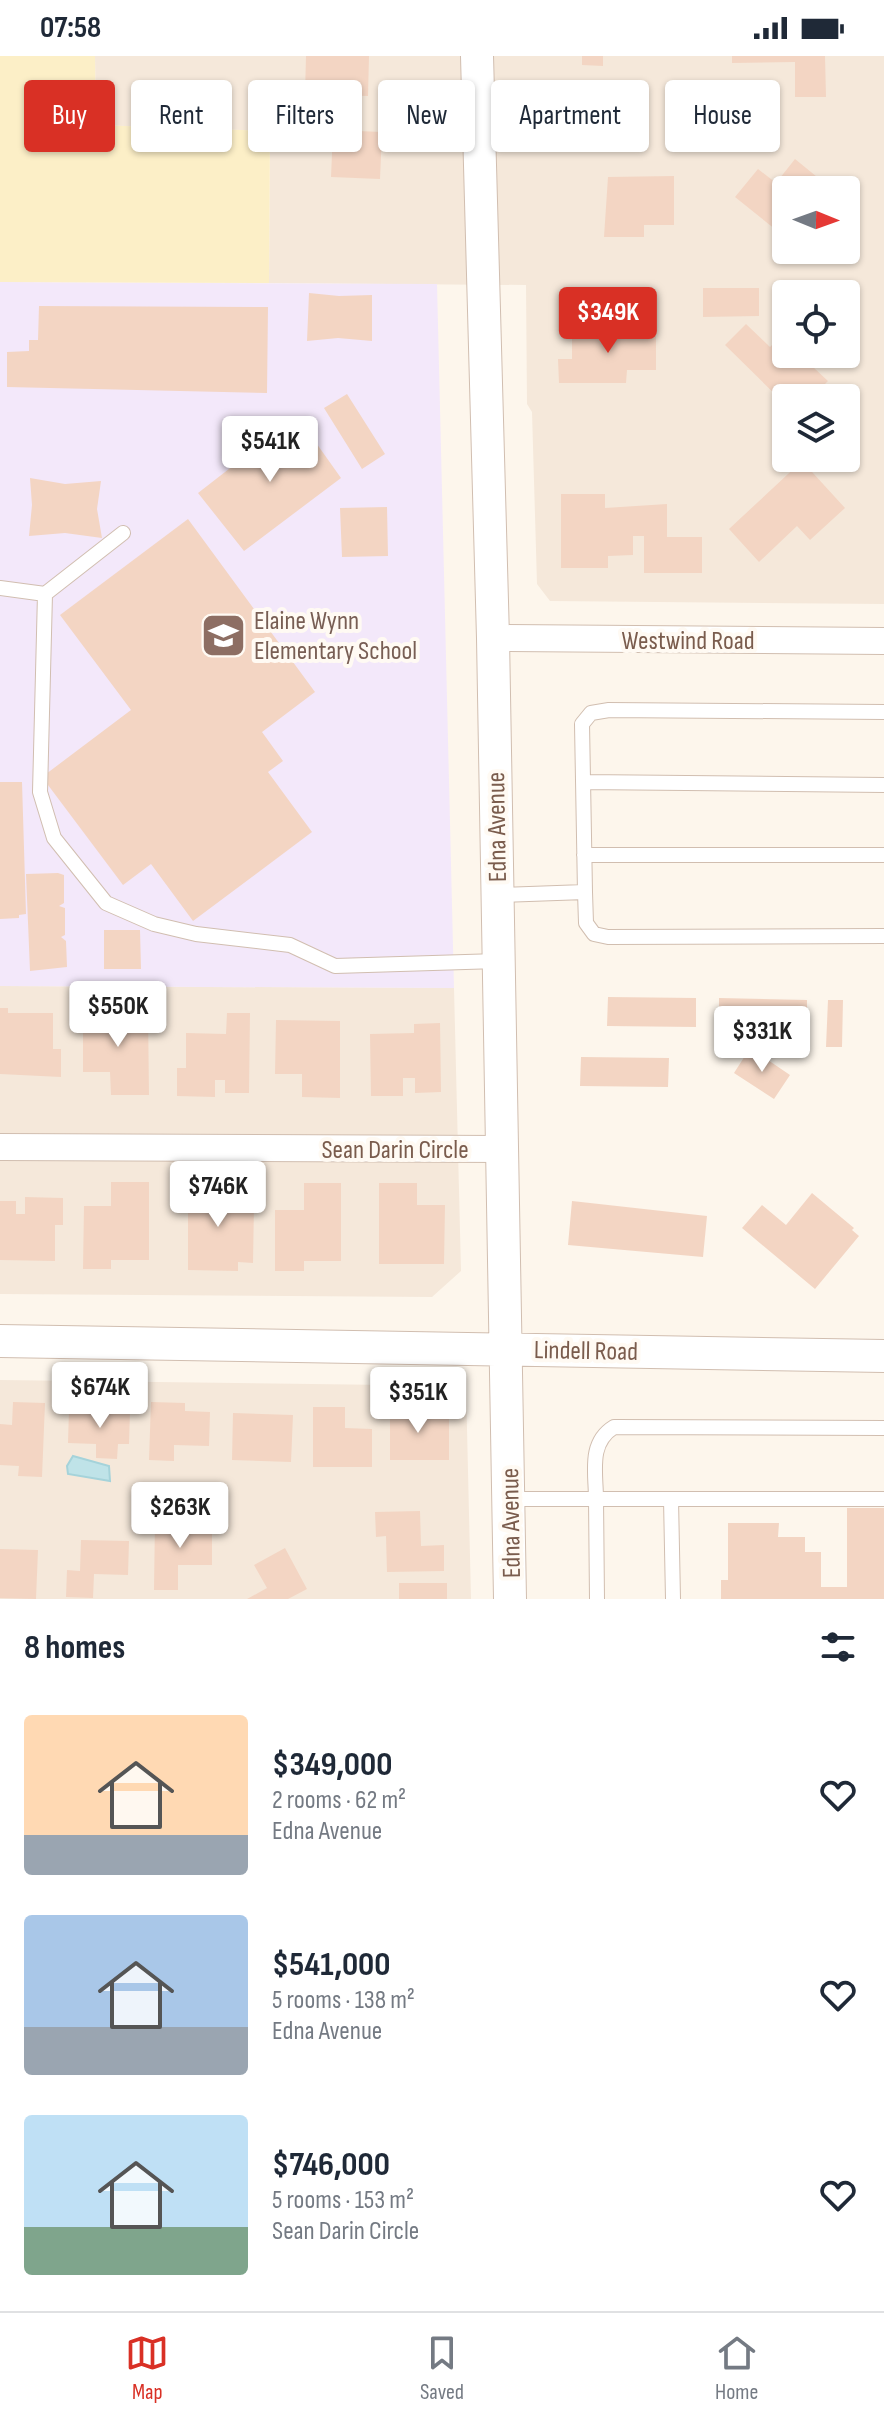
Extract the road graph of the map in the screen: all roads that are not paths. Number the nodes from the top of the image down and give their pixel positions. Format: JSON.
{"nodes":[{"id":1,"x":477,"y":56,"type":"edge"},
{"id":2,"x":123,"y":533,"type":"dead end"},
{"id":3,"x":0,"y":588,"type":"edge"},
{"id":4,"x":45,"y":594,"type":"junction"},
{"id":5,"x":493,"y":638,"type":"junction"},
{"id":6,"x":884,"y":641,"type":"edge"},
{"id":7,"x":884,"y":712,"type":"edge"},
{"id":8,"x":583,"y":782,"type":"junction"},
{"id":9,"x":884,"y":785,"type":"edge"},
{"id":10,"x":584,"y":855,"type":"junction"},
{"id":11,"x":884,"y":855,"type":"edge"},
{"id":12,"x":585,"y":892,"type":"junction"},
{"id":13,"x":497,"y":895,"type":"junction"},
{"id":14,"x":884,"y":936,"type":"edge"},
{"id":15,"x":499,"y":961,"type":"junction"},
{"id":16,"x":0,"y":1147,"type":"edge"},
{"id":17,"x":502,"y":1149,"type":"junction"},
{"id":18,"x":0,"y":1341,"type":"edge"},
{"id":19,"x":508,"y":1349,"type":"junction"},
{"id":20,"x":884,"y":1356,"type":"edge"},
{"id":21,"x":884,"y":1428,"type":"edge"},
{"id":22,"x":509,"y":1499,"type":"junction"},
{"id":23,"x":596,"y":1499,"type":"junction"},
{"id":24,"x":671,"y":1499,"type":"junction"},
{"id":25,"x":884,"y":1499,"type":"edge"},
{"id":26,"x":510,"y":1599,"type":"edge"},
{"id":27,"x":597,"y":1599,"type":"edge"},
{"id":28,"x":673,"y":1599,"type":"edge"}],
"edges":[{"from":1,"to":5,"type":"street","name":"Edna Avenue"},
{"from":2,"to":4,"type":"lane"},
{"from":3,"to":4,"type":"lane"},
{"from":4,"to":15,"type":"lane"},
{"from":5,"to":6,"type":"street","name":"Westwind Road"},
{"from":5,"to":13,"type":"street","name":"Edna Avenue"},
{"from":7,"to":8,"type":"lane"},
{"from":8,"to":9,"type":"lane"},
{"from":8,"to":10,"type":"lane"},
{"from":10,"to":11,"type":"lane"},
{"from":10,"to":12,"type":"lane"},
{"from":12,"to":13,"type":"lane"},
{"from":12,"to":14,"type":"lane"},
{"from":13,"to":15,"type":"street","name":"Edna Avenue"},
{"from":15,"to":17,"type":"street","name":"Edna Avenue"},
{"from":16,"to":17,"type":"street","name":"Sean Darin Circle"},
{"from":17,"to":19,"type":"street","name":"Edna Avenue"},
{"from":18,"to":19,"type":"street","name":"Lindell Road"},
{"from":19,"to":20,"type":"street","name":"Lindell Road"},
{"from":19,"to":22,"type":"street","name":"Edna Avenue"},
{"from":21,"to":23,"type":"lane"},
{"from":22,"to":23,"type":"lane"},
{"from":22,"to":26,"type":"street","name":"Edna Avenue"},
{"from":23,"to":24,"type":"lane"},
{"from":23,"to":27,"type":"lane"},
{"from":24,"to":25,"type":"lane"},
{"from":24,"to":28,"type":"lane"}]}
